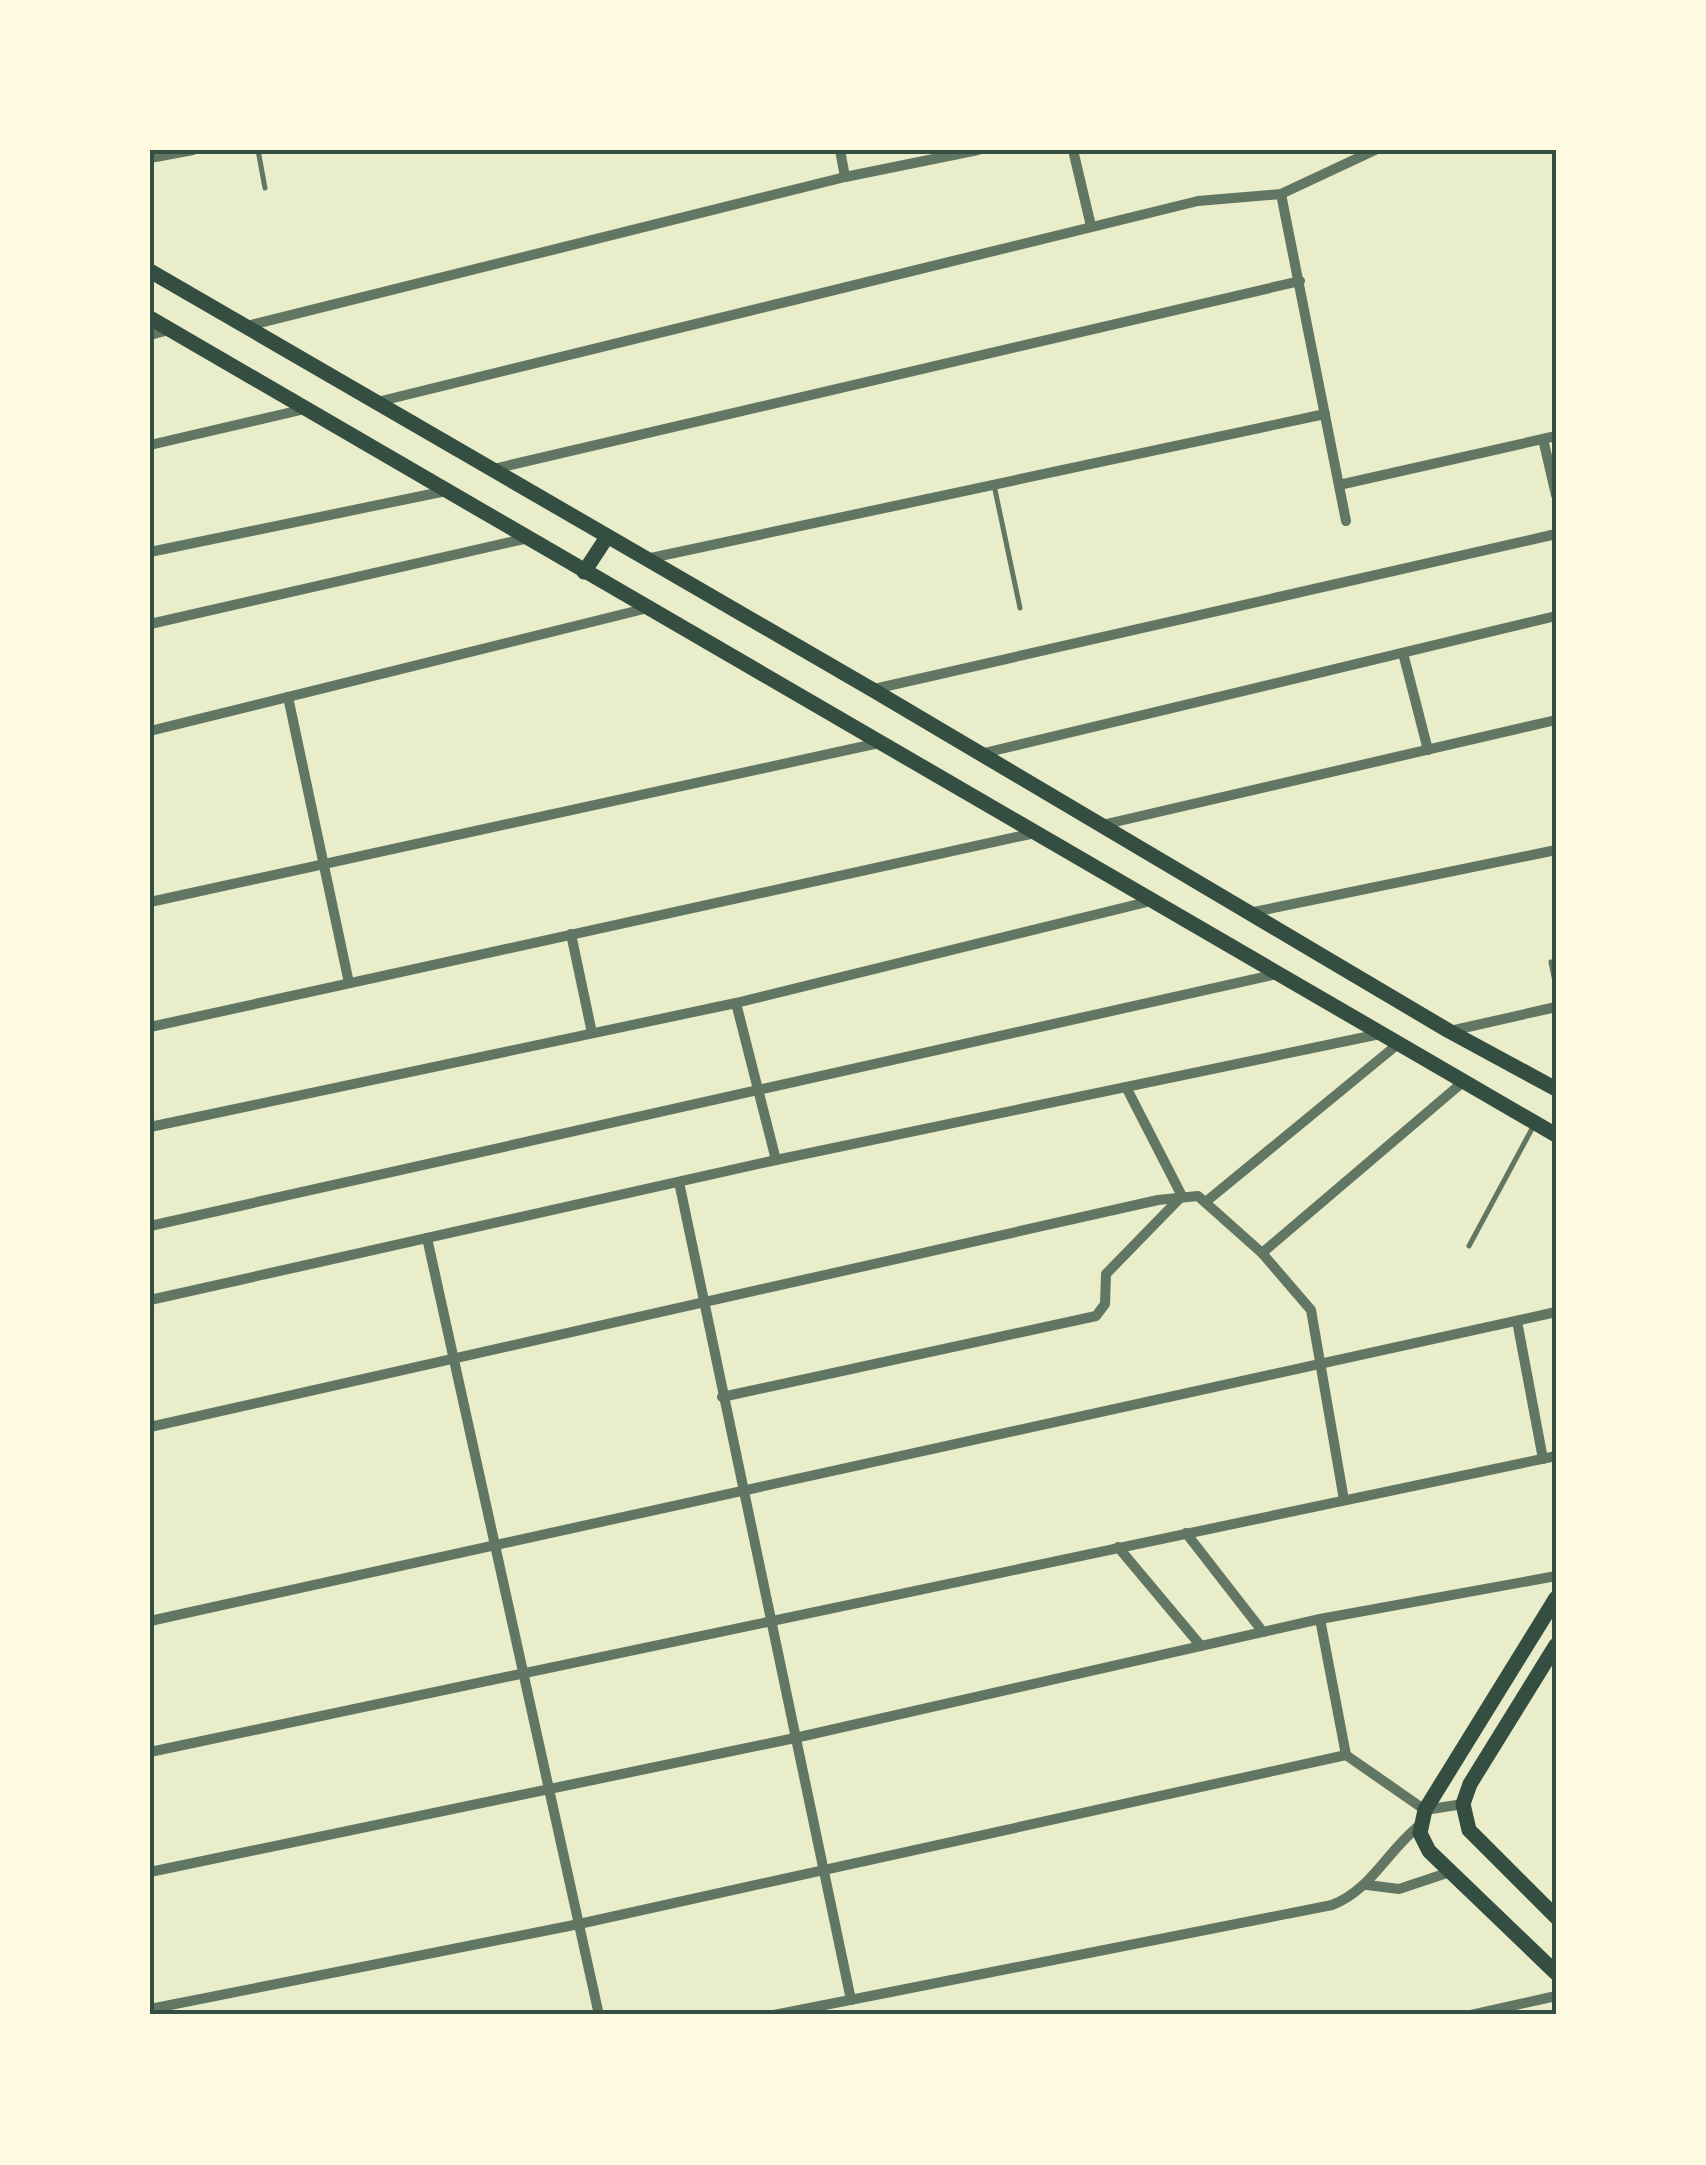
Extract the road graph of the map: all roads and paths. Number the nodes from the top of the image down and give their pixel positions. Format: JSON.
{"nodes":[{"id":1,"x":193,"y":150,"type":"edge"},
{"id":2,"x":258,"y":150,"type":"edge"},
{"id":3,"x":840,"y":150,"type":"edge"},
{"id":4,"x":978,"y":150,"type":"edge"},
{"id":5,"x":1073,"y":150,"type":"edge"},
{"id":6,"x":1375,"y":150,"type":"edge"},
{"id":7,"x":150,"y":158,"type":"edge"},
{"id":8,"x":845,"y":176,"type":"junction"},
{"id":9,"x":265,"y":188,"type":"dead end"},
{"id":10,"x":1281,"y":194,"type":"junction"},
{"id":11,"x":1091,"y":226,"type":"junction"},
{"id":12,"x":150,"y":271,"type":"edge"},
{"id":13,"x":1300,"y":280,"type":"junction"},
{"id":14,"x":150,"y":318,"type":"edge"},
{"id":15,"x":241,"y":328,"type":"junction"},
{"id":16,"x":170,"y":330,"type":"junction"},
{"id":17,"x":150,"y":335,"type":"edge"},
{"id":18,"x":376,"y":402,"type":"junction"},
{"id":19,"x":306,"y":409,"type":"junction"},
{"id":20,"x":1325,"y":414,"type":"junction"},
{"id":21,"x":1556,"y":436,"type":"edge"},
{"id":22,"x":1543,"y":439,"type":"junction"},
{"id":23,"x":150,"y":444,"type":"edge"},
{"id":24,"x":491,"y":470,"type":"junction"},
{"id":25,"x":1338,"y":484,"type":"junction"},
{"id":26,"x":994,"y":485,"type":"junction"},
{"id":27,"x":446,"y":491,"type":"junction"},
{"id":28,"x":1556,"y":495,"type":"edge"},
{"id":29,"x":1346,"y":521,"type":"dead end"},
{"id":30,"x":1556,"y":534,"type":"edge"},
{"id":31,"x":607,"y":537,"type":"junction"},
{"id":32,"x":524,"y":539,"type":"junction"},
{"id":33,"x":150,"y":552,"type":"edge"},
{"id":34,"x":646,"y":559,"type":"junction"},
{"id":35,"x":584,"y":572,"type":"junction"},
{"id":36,"x":648,"y":608,"type":"junction"},
{"id":37,"x":1020,"y":608,"type":"dead end"},
{"id":38,"x":1556,"y":616,"type":"edge"},
{"id":39,"x":150,"y":624,"type":"edge"},
{"id":40,"x":1402,"y":653,"type":"junction"},
{"id":41,"x":874,"y":690,"type":"junction"},
{"id":42,"x":288,"y":697,"type":"junction"},
{"id":43,"x":1556,"y":720,"type":"edge"},
{"id":44,"x":150,"y":731,"type":"edge"},
{"id":45,"x":879,"y":743,"type":"junction"},
{"id":46,"x":1428,"y":750,"type":"junction"},
{"id":47,"x":980,"y":754,"type":"junction"},
{"id":48,"x":1101,"y":825,"type":"junction"},
{"id":49,"x":1035,"y":833,"type":"junction"},
{"id":50,"x":1556,"y":850,"type":"edge"},
{"id":51,"x":321,"y":862,"type":"junction"},
{"id":52,"x":1151,"y":901,"type":"junction"},
{"id":53,"x":150,"y":902,"type":"edge"},
{"id":54,"x":1248,"y":913,"type":"junction"},
{"id":55,"x":571,"y":934,"type":"junction"},
{"id":56,"x":1551,"y":962,"type":"dead end"},
{"id":57,"x":1277,"y":974,"type":"junction"},
{"id":58,"x":350,"y":983,"type":"junction"},
{"id":59,"x":1556,"y":987,"type":"edge"},
{"id":60,"x":736,"y":1002,"type":"junction"},
{"id":61,"x":1556,"y":1007,"type":"edge"},
{"id":62,"x":150,"y":1027,"type":"edge"},
{"id":63,"x":1449,"y":1031,"type":"junction"},
{"id":64,"x":592,"y":1033,"type":"junction"},
{"id":65,"x":1380,"y":1034,"type":"junction"},
{"id":66,"x":1398,"y":1044,"type":"junction"},
{"id":67,"x":1463,"y":1082,"type":"junction"},
{"id":68,"x":1126,"y":1087,"type":"junction"},
{"id":69,"x":758,"y":1088,"type":"junction"},
{"id":70,"x":1556,"y":1089,"type":"edge"},
{"id":71,"x":150,"y":1127,"type":"edge"},
{"id":72,"x":1549,"y":1129,"type":"edge"},
{"id":73,"x":776,"y":1160,"type":"junction"},
{"id":74,"x":679,"y":1182,"type":"junction"},
{"id":75,"x":1182,"y":1196,"type":"junction"},
{"id":76,"x":1208,"y":1200,"type":"junction"},
{"id":77,"x":150,"y":1226,"type":"edge"},
{"id":78,"x":426,"y":1238,"type":"junction"},
{"id":79,"x":1469,"y":1246,"type":"dead end"},
{"id":80,"x":1262,"y":1253,"type":"junction"},
{"id":81,"x":150,"y":1300,"type":"edge"},
{"id":82,"x":702,"y":1305,"type":"junction"},
{"id":83,"x":1556,"y":1312,"type":"edge"},
{"id":84,"x":1517,"y":1321,"type":"junction"},
{"id":85,"x":454,"y":1360,"type":"junction"},
{"id":86,"x":1322,"y":1363,"type":"junction"},
{"id":87,"x":722,"y":1398,"type":"junction"},
{"id":88,"x":150,"y":1427,"type":"edge"},
{"id":89,"x":1556,"y":1456,"type":"edge"},
{"id":90,"x":1543,"y":1459,"type":"junction"},
{"id":91,"x":742,"y":1489,"type":"junction"},
{"id":92,"x":1344,"y":1500,"type":"junction"},
{"id":93,"x":1186,"y":1533,"type":"junction"},
{"id":94,"x":494,"y":1543,"type":"junction"},
{"id":95,"x":1118,"y":1547,"type":"junction"},
{"id":96,"x":1556,"y":1576,"type":"edge"},
{"id":97,"x":1556,"y":1598,"type":"edge"},
{"id":98,"x":768,"y":1620,"type":"junction"},
{"id":99,"x":1320,"y":1620,"type":"junction"},
{"id":100,"x":150,"y":1621,"type":"edge"},
{"id":101,"x":1263,"y":1632,"type":"junction"},
{"id":102,"x":1556,"y":1645,"type":"edge"},
{"id":103,"x":1201,"y":1646,"type":"junction"},
{"id":104,"x":523,"y":1672,"type":"junction"},
{"id":105,"x":796,"y":1738,"type":"junction"},
{"id":106,"x":150,"y":1752,"type":"edge"},
{"id":107,"x":1346,"y":1754,"type":"junction"},
{"id":108,"x":549,"y":1790,"type":"junction"},
{"id":109,"x":1464,"y":1804,"type":"junction"},
{"id":110,"x":1423,"y":1818,"type":"junction"},
{"id":111,"x":824,"y":1870,"type":"junction"},
{"id":112,"x":150,"y":1872,"type":"edge"},
{"id":113,"x":1450,"y":1872,"type":"junction"},
{"id":114,"x":1367,"y":1885,"type":"junction"},
{"id":115,"x":1556,"y":1916,"type":"edge"},
{"id":116,"x":578,"y":1924,"type":"junction"},
{"id":117,"x":1556,"y":1972,"type":"edge"},
{"id":118,"x":1556,"y":1996,"type":"edge"},
{"id":119,"x":852,"y":2000,"type":"junction"},
{"id":120,"x":150,"y":2009,"type":"edge"},
{"id":121,"x":598,"y":2015,"type":"edge"},
{"id":122,"x":774,"y":2015,"type":"edge"},
{"id":123,"x":1471,"y":2015,"type":"edge"}],
"edges":[{"from":1,"to":7,"type":"street"},
{"from":2,"to":9,"type":"lane"},
{"from":3,"to":8,"type":"street"},
{"from":4,"to":8,"type":"street"},
{"from":5,"to":11,"type":"street"},
{"from":6,"to":10,"type":"street"},
{"from":8,"to":15,"type":"street"},
{"from":10,"to":11,"type":"street"},
{"from":10,"to":13,"type":"street"},
{"from":11,"to":18,"type":"street"},
{"from":12,"to":15,"type":"main road"},
{"from":13,"to":20,"type":"street"},
{"from":13,"to":24,"type":"street"},
{"from":14,"to":16,"type":"main road"},
{"from":15,"to":18,"type":"main road"},
{"from":16,"to":17,"type":"street"},
{"from":16,"to":19,"type":"main road"},
{"from":18,"to":24,"type":"main road"},
{"from":19,"to":23,"type":"street"},
{"from":19,"to":27,"type":"main road"},
{"from":20,"to":25,"type":"street"},
{"from":20,"to":26,"type":"street"},
{"from":21,"to":22,"type":"street"},
{"from":22,"to":25,"type":"street"},
{"from":22,"to":28,"type":"street"},
{"from":24,"to":31,"type":"main road"},
{"from":25,"to":29,"type":"street"},
{"from":26,"to":34,"type":"street"},
{"from":26,"to":37,"type":"lane"},
{"from":27,"to":32,"type":"main road"},
{"from":27,"to":33,"type":"street"},
{"from":30,"to":41,"type":"street"},
{"from":31,"to":34,"type":"main road"},
{"from":31,"to":35,"type":"main road"},
{"from":32,"to":35,"type":"main road"},
{"from":32,"to":39,"type":"street"},
{"from":34,"to":41,"type":"main road"},
{"from":35,"to":36,"type":"main road"},
{"from":36,"to":42,"type":"street"},
{"from":36,"to":45,"type":"main road"},
{"from":38,"to":40,"type":"street"},
{"from":40,"to":46,"type":"street"},
{"from":40,"to":47,"type":"street"},
{"from":41,"to":47,"type":"main road"},
{"from":42,"to":44,"type":"street"},
{"from":42,"to":51,"type":"street"},
{"from":43,"to":46,"type":"street"},
{"from":45,"to":49,"type":"main road"},
{"from":45,"to":51,"type":"street"},
{"from":46,"to":48,"type":"street"},
{"from":47,"to":48,"type":"main road"},
{"from":48,"to":54,"type":"main road"},
{"from":49,"to":52,"type":"main road"},
{"from":49,"to":55,"type":"street"},
{"from":50,"to":54,"type":"street"},
{"from":51,"to":53,"type":"street"},
{"from":51,"to":58,"type":"street"},
{"from":52,"to":57,"type":"main road"},
{"from":52,"to":60,"type":"street"},
{"from":54,"to":63,"type":"main road"},
{"from":55,"to":58,"type":"street"},
{"from":55,"to":64,"type":"street"},
{"from":56,"to":59,"type":"lane"},
{"from":57,"to":65,"type":"main road"},
{"from":57,"to":69,"type":"street"},
{"from":58,"to":62,"type":"street"},
{"from":60,"to":64,"type":"street"},
{"from":60,"to":69,"type":"street"},
{"from":61,"to":63,"type":"street"},
{"from":63,"to":70,"type":"main road"},
{"from":64,"to":71,"type":"street"},
{"from":65,"to":66,"type":"main road"},
{"from":65,"to":68,"type":"street"},
{"from":66,"to":67,"type":"main road"},
{"from":66,"to":76,"type":"street"},
{"from":67,"to":72,"type":"main road"},
{"from":67,"to":80,"type":"street"},
{"from":68,"to":73,"type":"street"},
{"from":68,"to":75,"type":"street"},
{"from":69,"to":73,"type":"street"},
{"from":69,"to":77,"type":"street"},
{"from":72,"to":79,"type":"lane"},
{"from":73,"to":74,"type":"street"},
{"from":74,"to":78,"type":"street"},
{"from":74,"to":82,"type":"street"},
{"from":75,"to":76,"type":"street"},
{"from":75,"to":82,"type":"street"},
{"from":75,"to":87,"type":"street"},
{"from":76,"to":80,"type":"street"},
{"from":78,"to":81,"type":"street"},
{"from":78,"to":85,"type":"street"},
{"from":80,"to":86,"type":"street"},
{"from":82,"to":85,"type":"street"},
{"from":82,"to":87,"type":"street"},
{"from":83,"to":84,"type":"street"},
{"from":84,"to":86,"type":"street"},
{"from":84,"to":90,"type":"street"},
{"from":85,"to":88,"type":"street"},
{"from":85,"to":94,"type":"street"},
{"from":86,"to":91,"type":"street"},
{"from":86,"to":92,"type":"street"},
{"from":87,"to":91,"type":"street"},
{"from":89,"to":90,"type":"street"},
{"from":90,"to":92,"type":"street"},
{"from":91,"to":94,"type":"street"},
{"from":91,"to":98,"type":"street"},
{"from":92,"to":93,"type":"street"},
{"from":93,"to":95,"type":"street"},
{"from":93,"to":101,"type":"street"},
{"from":94,"to":100,"type":"street"},
{"from":94,"to":104,"type":"street"},
{"from":95,"to":98,"type":"street"},
{"from":95,"to":103,"type":"street"},
{"from":96,"to":99,"type":"street"},
{"from":97,"to":110,"type":"main road"},
{"from":98,"to":104,"type":"street"},
{"from":98,"to":105,"type":"street"},
{"from":99,"to":101,"type":"street"},
{"from":99,"to":107,"type":"street"},
{"from":101,"to":103,"type":"street"},
{"from":102,"to":109,"type":"main road"},
{"from":103,"to":105,"type":"street"},
{"from":104,"to":106,"type":"street"},
{"from":104,"to":108,"type":"street"},
{"from":105,"to":108,"type":"street"},
{"from":105,"to":111,"type":"street"},
{"from":107,"to":110,"type":"street"},
{"from":107,"to":111,"type":"street"},
{"from":108,"to":112,"type":"street"},
{"from":108,"to":116,"type":"street"},
{"from":109,"to":110,"type":"street"},
{"from":109,"to":115,"type":"main road"},
{"from":110,"to":113,"type":"main road"},
{"from":110,"to":114,"type":"street"},
{"from":111,"to":116,"type":"street"},
{"from":111,"to":119,"type":"street"},
{"from":113,"to":114,"type":"street"},
{"from":113,"to":117,"type":"main road"},
{"from":114,"to":119,"type":"street"},
{"from":116,"to":120,"type":"street"},
{"from":116,"to":121,"type":"street"},
{"from":118,"to":123,"type":"street"},
{"from":119,"to":122,"type":"street"}]}
